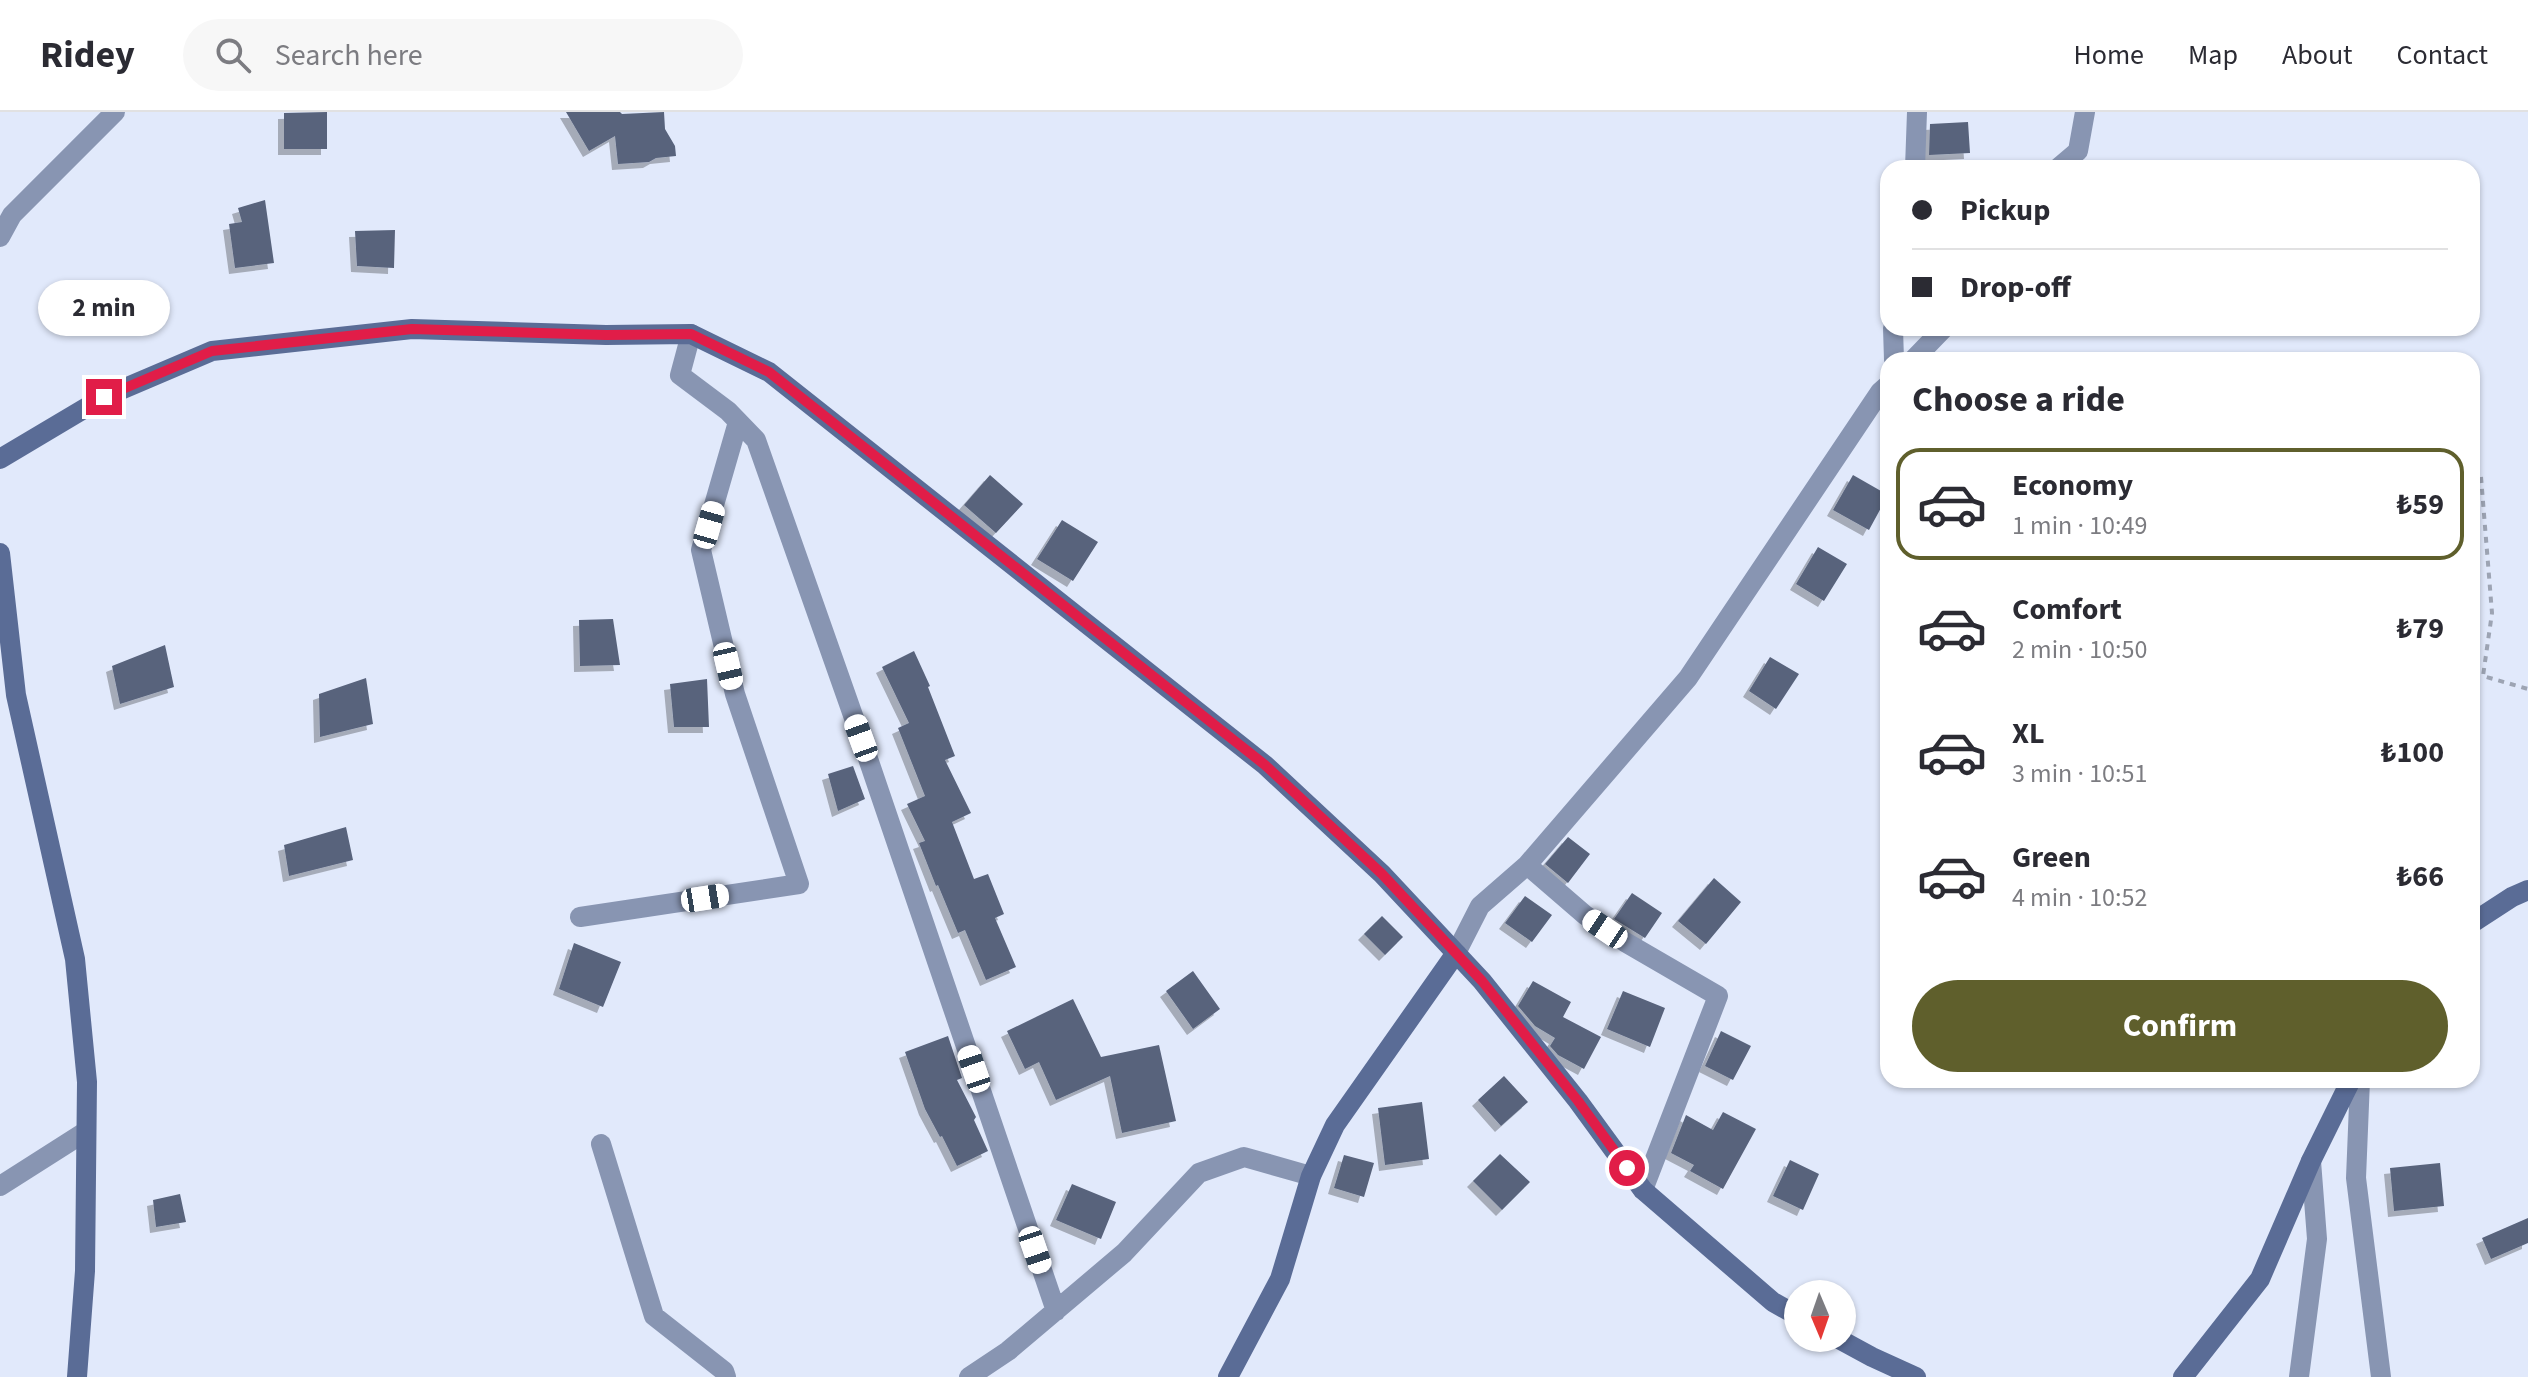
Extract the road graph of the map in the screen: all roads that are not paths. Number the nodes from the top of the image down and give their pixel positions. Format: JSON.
{"nodes":[{"id":1,"x":115,"y":112,"type":"edge"},
{"id":2,"x":1917,"y":112,"type":"edge"},
{"id":3,"x":2085,"y":112,"type":"edge"},
{"id":4,"x":1915,"y":160,"type":"edge"},
{"id":5,"x":2067,"y":160,"type":"edge"},
{"id":6,"x":0,"y":237,"type":"edge"},
{"id":7,"x":691,"y":334,"type":"junction"},
{"id":8,"x":1936,"y":336,"type":"edge"},
{"id":9,"x":1921,"y":352,"type":"edge"},
{"id":10,"x":1880,"y":392,"type":"edge"},
{"id":11,"x":738,"y":422,"type":"junction"},
{"id":12,"x":0,"y":459,"type":"edge"},
{"id":13,"x":0,"y":553,"type":"edge"},
{"id":14,"x":1527,"y":865,"type":"junction"},
{"id":15,"x":2528,"y":890,"type":"edge"},
{"id":16,"x":580,"y":917,"type":"dead end"},
{"id":17,"x":2480,"y":918,"type":"edge"},
{"id":18,"x":1456,"y":953,"type":"junction"},
{"id":19,"x":2347,"y":1088,"type":"edge"},
{"id":20,"x":2360,"y":1088,"type":"edge"},
{"id":21,"x":85,"y":1132,"type":"junction"},
{"id":22,"x":601,"y":1144,"type":"dead end"},
{"id":23,"x":2311,"y":1161,"type":"junction"},
{"id":24,"x":1311,"y":1176,"type":"junction"},
{"id":25,"x":0,"y":1186,"type":"edge"},
{"id":26,"x":1643,"y":1190,"type":"junction"},
{"id":27,"x":1784,"y":1308,"type":"edge"},
{"id":28,"x":1056,"y":1311,"type":"junction"},
{"id":29,"x":1856,"y":1348,"type":"edge"},
{"id":30,"x":77,"y":1377,"type":"edge"},
{"id":31,"x":726,"y":1377,"type":"edge"},
{"id":32,"x":969,"y":1377,"type":"edge"},
{"id":33,"x":1228,"y":1377,"type":"edge"},
{"id":34,"x":1916,"y":1377,"type":"edge"},
{"id":35,"x":2183,"y":1377,"type":"edge"},
{"id":36,"x":2299,"y":1377,"type":"edge"},
{"id":37,"x":2381,"y":1377,"type":"edge"}],
"edges":[{"from":1,"to":6,"type":"street"},
{"from":2,"to":4,"type":"street"},
{"from":3,"to":5,"type":"street"},
{"from":7,"to":11,"type":"street"},
{"from":7,"to":12,"type":"main road"},
{"from":7,"to":18,"type":"main road"},
{"from":8,"to":9,"type":"street"},
{"from":10,"to":14,"type":"street"},
{"from":11,"to":16,"type":"street"},
{"from":11,"to":28,"type":"street"},
{"from":13,"to":21,"type":"main road"},
{"from":14,"to":18,"type":"street"},
{"from":14,"to":26,"type":"street"},
{"from":15,"to":17,"type":"main road"},
{"from":18,"to":24,"type":"main road"},
{"from":18,"to":26,"type":"main road"},
{"from":19,"to":23,"type":"main road"},
{"from":20,"to":37,"type":"street"},
{"from":21,"to":25,"type":"street"},
{"from":21,"to":30,"type":"main road"},
{"from":22,"to":31,"type":"street"},
{"from":23,"to":35,"type":"main road"},
{"from":23,"to":36,"type":"street"},
{"from":24,"to":28,"type":"street"},
{"from":24,"to":33,"type":"main road"},
{"from":26,"to":27,"type":"main road"},
{"from":28,"to":32,"type":"street"},
{"from":29,"to":34,"type":"main road"}]}
